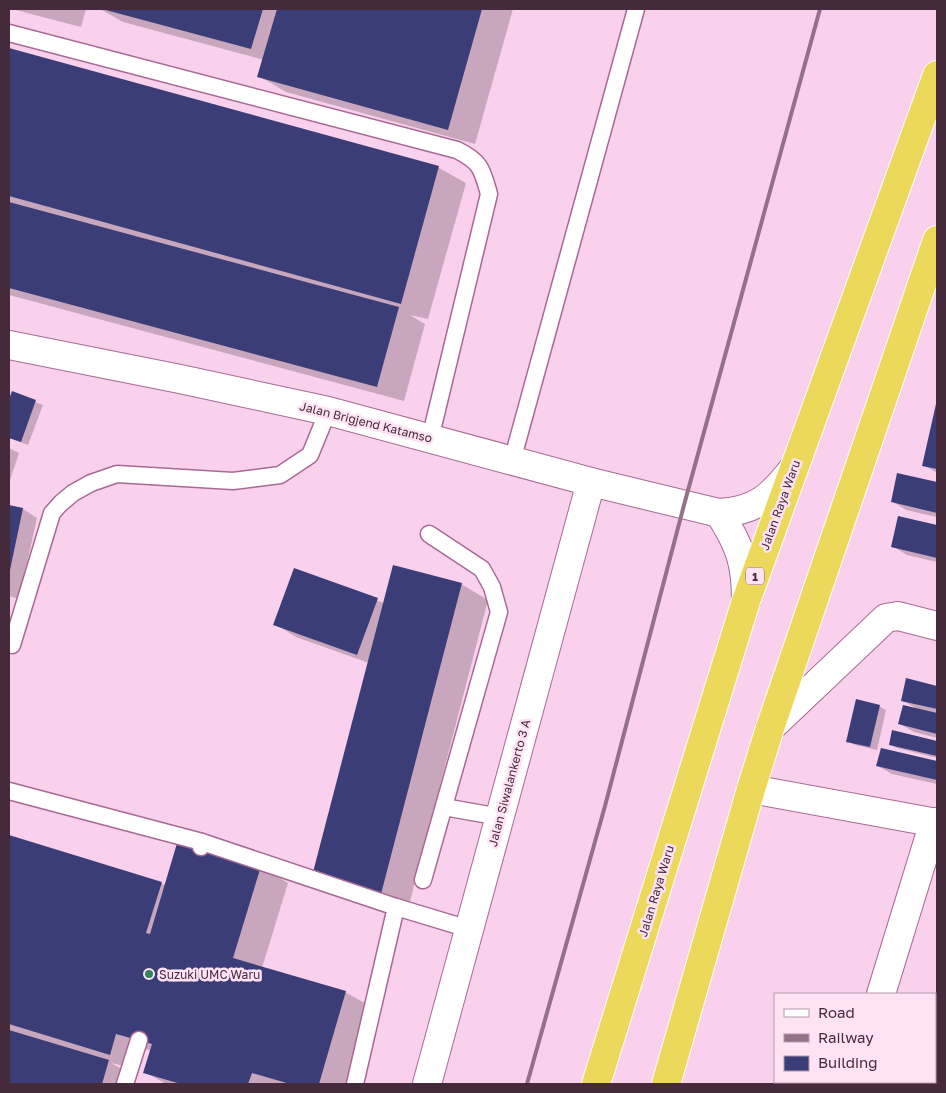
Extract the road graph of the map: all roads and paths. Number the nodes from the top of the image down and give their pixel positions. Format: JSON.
{"nodes":[{"id":1,"x":636,"y":9,"type":"edge"},
{"id":2,"x":9,"y":33,"type":"edge"},
{"id":3,"x":937,"y":75,"type":"edge"},
{"id":4,"x":937,"y":240,"type":"edge"},
{"id":5,"x":9,"y":345,"type":"edge"},
{"id":6,"x":328,"y":411,"type":"junction"},
{"id":7,"x":430,"y":439,"type":"junction"},
{"id":8,"x":512,"y":461,"type":"junction"},
{"id":9,"x":793,"y":469,"type":"junction"},
{"id":10,"x":591,"y":482,"type":"junction"},
{"id":11,"x":719,"y":513,"type":"junction"},
{"id":12,"x":429,"y":534,"type":"dead end"},
{"id":13,"x":746,"y":602,"type":"junction"},
{"id":14,"x":937,"y":626,"type":"edge"},
{"id":15,"x":12,"y":644,"type":"dead end"},
{"id":16,"x":770,"y":728,"type":"junction"},
{"id":17,"x":751,"y":789,"type":"junction"},
{"id":18,"x":9,"y":791,"type":"edge"},
{"id":19,"x":444,"y":807,"type":"junction"},
{"id":20,"x":500,"y":817,"type":"junction"},
{"id":21,"x":936,"y":823,"type":"edge"},
{"id":22,"x":423,"y":880,"type":"dead end"},
{"id":23,"x":396,"y":907,"type":"junction"},
{"id":24,"x":469,"y":929,"type":"junction"},
{"id":25,"x":881,"y":993,"type":"edge"},
{"id":26,"x":139,"y":1040,"type":"dead end"},
{"id":27,"x":125,"y":1084,"type":"edge"},
{"id":28,"x":355,"y":1084,"type":"edge"},
{"id":29,"x":427,"y":1084,"type":"edge"},
{"id":30,"x":596,"y":1084,"type":"edge"},
{"id":31,"x":666,"y":1084,"type":"edge"}],
"edges":[{"from":1,"to":8,"type":"lane"},
{"from":2,"to":7,"type":"lane"},
{"from":3,"to":9,"type":"highway","name":"Jalan Raya Waru","number":"1"},
{"from":4,"to":16,"type":"highway"},
{"from":5,"to":6,"type":"street","name":"Jalan Brigjend Katamso"},
{"from":6,"to":7,"type":"street","name":"Jalan Brigjend Katamso"},
{"from":6,"to":15,"type":"lane"},
{"from":7,"to":8,"type":"street","name":"Jalan Brigjend Katamso"},
{"from":8,"to":10,"type":"street","name":"Jalan Brigjend Katamso"},
{"from":9,"to":11,"type":"street","name":"Jalan Brigjend Katamso"},
{"from":9,"to":13,"type":"highway","name":"Jalan Raya Waru","number":"1"},
{"from":10,"to":11,"type":"street","name":"Jalan Brigjend Katamso"},
{"from":10,"to":20,"type":"street","name":"Jalan Siwalankerto 3 A"},
{"from":11,"to":13,"type":"street"},
{"from":12,"to":19,"type":"lane"},
{"from":13,"to":30,"type":"highway","name":"Jalan Raya Waru","number":"1"},
{"from":14,"to":16,"type":"street"},
{"from":16,"to":17,"type":"highway"},
{"from":17,"to":21,"type":"street"},
{"from":17,"to":31,"type":"highway"},
{"from":18,"to":23,"type":"lane"},
{"from":19,"to":20,"type":"lane"},
{"from":19,"to":22,"type":"lane"},
{"from":20,"to":24,"type":"street","name":"Jalan Siwalankerto 3 A"},
{"from":21,"to":25,"type":"street"},
{"from":23,"to":24,"type":"lane"},
{"from":23,"to":28,"type":"lane"},
{"from":24,"to":29,"type":"street","name":"Jalan Siwalankerto 3 A"},
{"from":26,"to":27,"type":"lane"}]}
